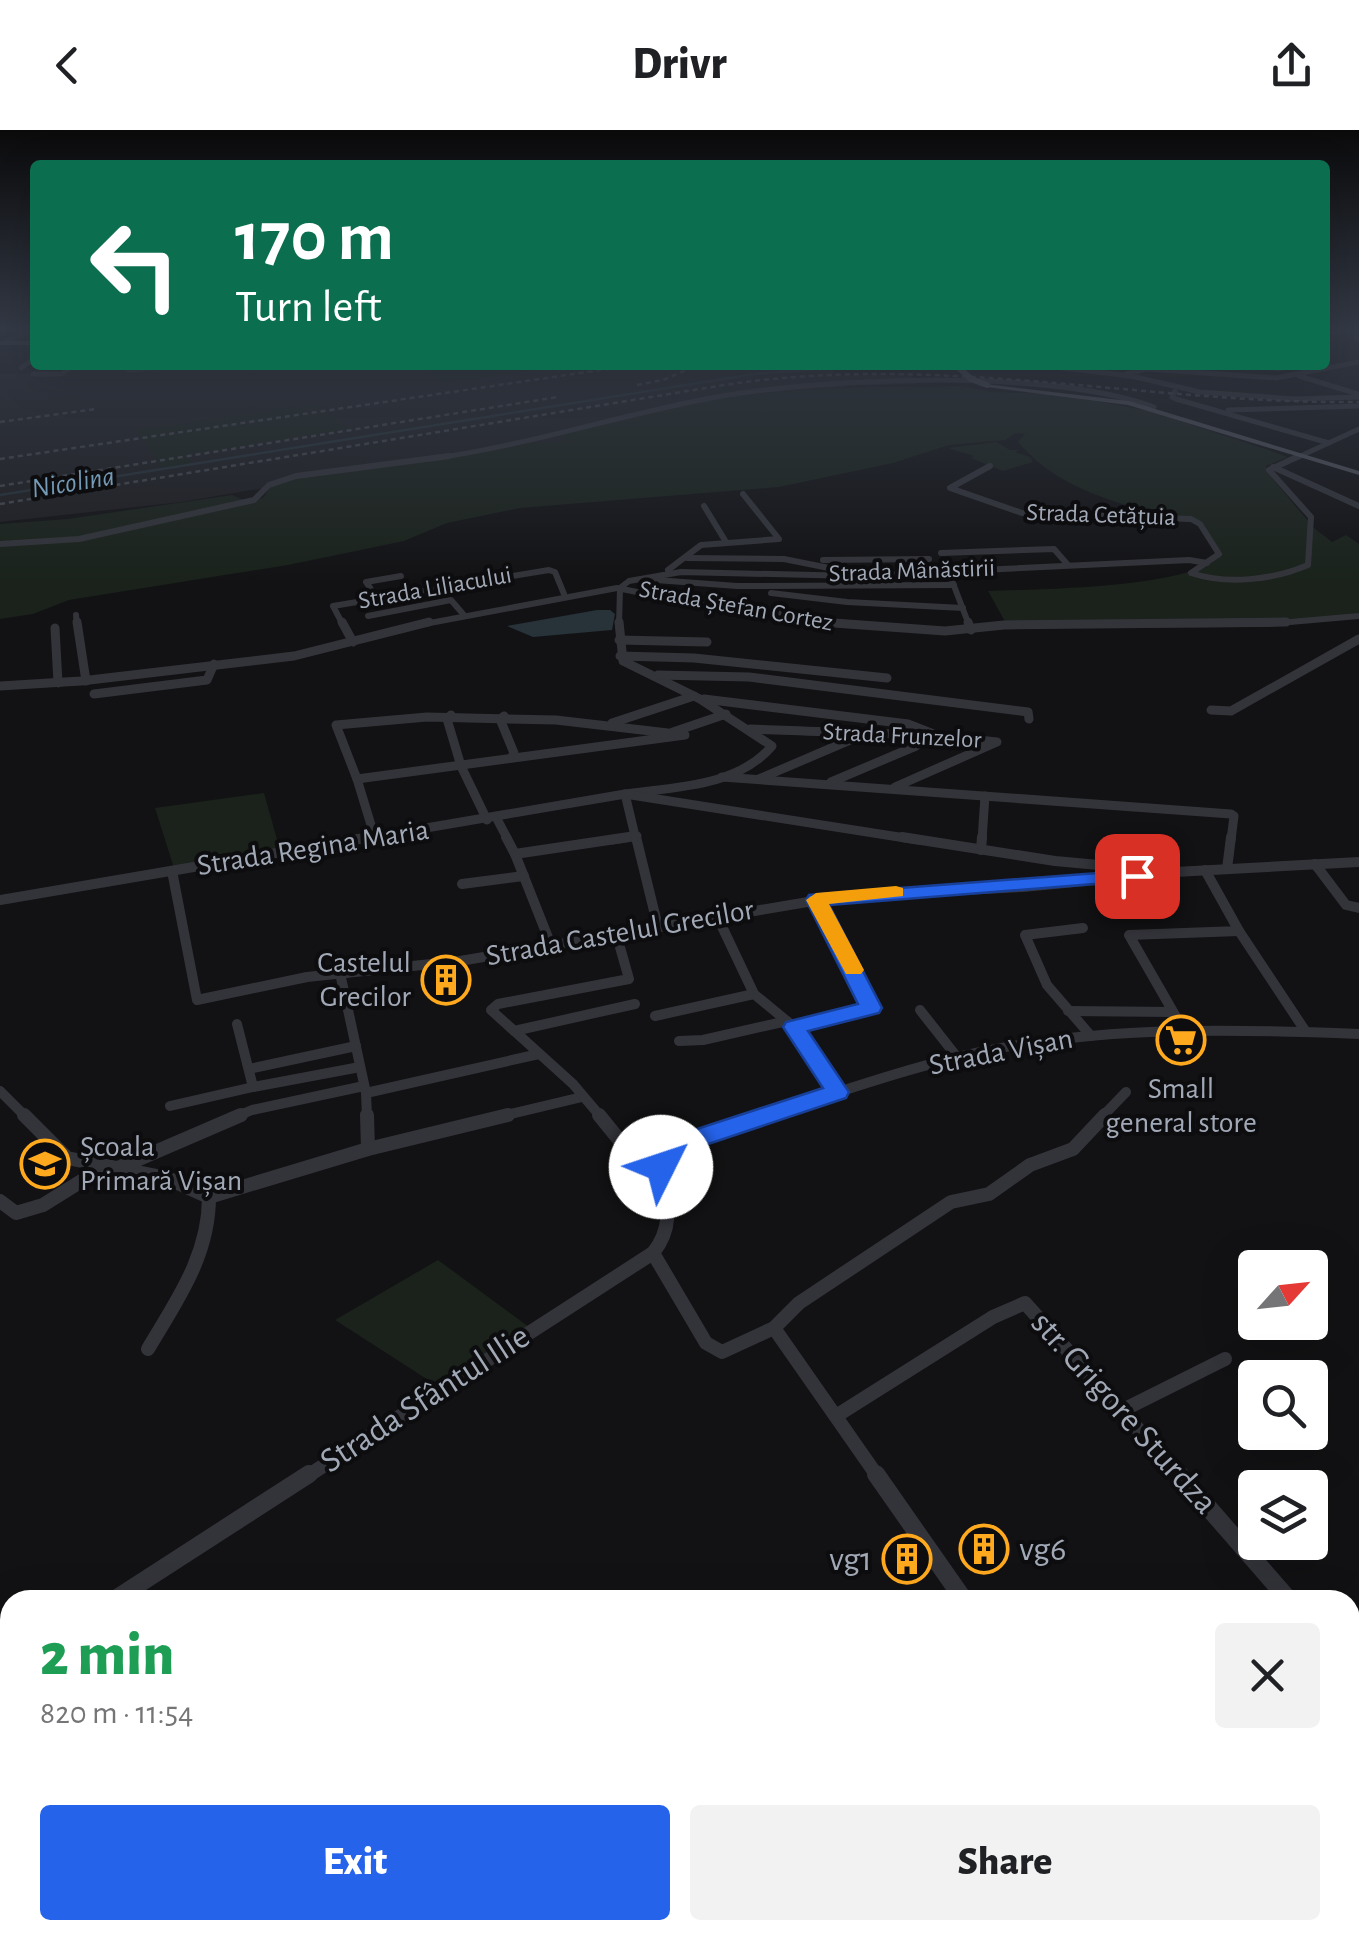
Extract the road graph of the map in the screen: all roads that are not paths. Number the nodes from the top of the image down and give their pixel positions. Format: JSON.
{"nodes":[{"id":1,"x":646,"y":413,"type":"edge"},
{"id":2,"x":1168,"y":413,"type":"edge"},
{"id":3,"x":1236,"y":413,"type":"edge"},
{"id":4,"x":1357,"y":431,"type":"edge"},
{"id":5,"x":1329,"y":443,"type":"junction"},
{"id":6,"x":1300,"y":456,"type":"junction"},
{"id":7,"x":990,"y":466,"type":"dead end"},
{"id":8,"x":1274,"y":467,"type":"junction"},
{"id":9,"x":1359,"y":472,"type":"edge"},
{"id":10,"x":743,"y":494,"type":"dead end"},
{"id":11,"x":704,"y":506,"type":"dead end"},
{"id":12,"x":1359,"y":506,"type":"edge"},
{"id":13,"x":726,"y":542,"type":"junction"},
{"id":14,"x":0,"y":544,"type":"edge"},
{"id":15,"x":940,"y":553,"type":"dead end"},
{"id":16,"x":686,"y":558,"type":"junction"},
{"id":17,"x":784,"y":558,"type":"junction"},
{"id":18,"x":929,"y":559,"type":"dead end"},
{"id":19,"x":1207,"y":563,"type":"junction"},
{"id":20,"x":1068,"y":566,"type":"junction"},
{"id":21,"x":678,"y":570,"type":"junction"},
{"id":22,"x":948,"y":571,"type":"junction"},
{"id":23,"x":402,"y":576,"type":"dead end"},
{"id":24,"x":856,"y":576,"type":"junction"},
{"id":25,"x":636,"y":579,"type":"junction"},
{"id":26,"x":954,"y":585,"type":"junction"},
{"id":27,"x":737,"y":586,"type":"junction"},
{"id":28,"x":620,"y":588,"type":"junction"},
{"id":29,"x":564,"y":594,"type":"junction"},
{"id":30,"x":377,"y":598,"type":"junction"},
{"id":31,"x":963,"y":608,"type":"junction"},
{"id":32,"x":76,"y":614,"type":"dead end"},
{"id":33,"x":463,"y":614,"type":"junction"},
{"id":34,"x":368,"y":616,"type":"dead end"},
{"id":35,"x":1359,"y":616,"type":"edge"},
{"id":36,"x":55,"y":628,"type":"dead end"},
{"id":37,"x":972,"y":630,"type":"junction"},
{"id":38,"x":1359,"y":639,"type":"edge"},
{"id":39,"x":620,"y":640,"type":"junction"},
{"id":40,"x":352,"y":642,"type":"junction"},
{"id":41,"x":706,"y":642,"type":"dead end"},
{"id":42,"x":620,"y":656,"type":"junction"},
{"id":43,"x":214,"y":664,"type":"junction"},
{"id":44,"x":654,"y":677,"type":"junction"},
{"id":45,"x":887,"y":678,"type":"dead end"},
{"id":46,"x":86,"y":681,"type":"junction"},
{"id":47,"x":58,"y":684,"type":"junction"},
{"id":48,"x":0,"y":686,"type":"edge"},
{"id":49,"x":94,"y":694,"type":"dead end"},
{"id":50,"x":697,"y":697,"type":"junction"},
{"id":51,"x":1210,"y":710,"type":"dead end"},
{"id":52,"x":726,"y":714,"type":"junction"},
{"id":53,"x":451,"y":715,"type":"junction"},
{"id":54,"x":504,"y":716,"type":"junction"},
{"id":55,"x":1029,"y":718,"type":"dead end"},
{"id":56,"x":609,"y":724,"type":"junction"},
{"id":57,"x":750,"y":729,"type":"junction"},
{"id":58,"x":671,"y":733,"type":"junction"},
{"id":59,"x":858,"y":734,"type":"junction"},
{"id":60,"x":936,"y":735,"type":"junction"},
{"id":61,"x":923,"y":737,"type":"junction"},
{"id":62,"x":511,"y":758,"type":"junction"},
{"id":63,"x":461,"y":766,"type":"junction"},
{"id":64,"x":722,"y":777,"type":"junction"},
{"id":65,"x":356,"y":779,"type":"junction"},
{"id":66,"x":755,"y":781,"type":"junction"},
{"id":67,"x":827,"y":785,"type":"junction"},
{"id":68,"x":891,"y":789,"type":"junction"},
{"id":69,"x":624,"y":794,"type":"junction"},
{"id":70,"x":985,"y":796,"type":"junction"},
{"id":71,"x":492,"y":819,"type":"junction"},
{"id":72,"x":637,"y":836,"type":"junction"},
{"id":73,"x":375,"y":838,"type":"junction"},
{"id":74,"x":982,"y":850,"type":"junction"},
{"id":75,"x":516,"y":854,"type":"junction"},
{"id":76,"x":1359,"y":862,"type":"edge"},
{"id":77,"x":1315,"y":864,"type":"junction"},
{"id":78,"x":1227,"y":869,"type":"junction"},
{"id":79,"x":1205,"y":870,"type":"junction"},
{"id":80,"x":172,"y":871,"type":"junction"},
{"id":81,"x":1175,"y":872,"type":"junction"},
{"id":82,"x":524,"y":876,"type":"junction"},
{"id":83,"x":462,"y":884,"type":"dead end"},
{"id":84,"x":0,"y":900,"type":"edge"},
{"id":85,"x":816,"y":900,"type":"junction"},
{"id":86,"x":1359,"y":908,"type":"edge"},
{"id":87,"x":717,"y":916,"type":"junction"},
{"id":88,"x":658,"y":927,"type":"junction"},
{"id":89,"x":1083,"y":928,"type":"dead end"},
{"id":90,"x":1239,"y":930,"type":"junction"},
{"id":91,"x":616,"y":934,"type":"junction"},
{"id":92,"x":551,"y":945,"type":"junction"},
{"id":93,"x":340,"y":973,"type":"junction"},
{"id":94,"x":754,"y":994,"type":"junction"},
{"id":95,"x":635,"y":1004,"type":"dead end"},
{"id":96,"x":920,"y":1010,"type":"dead end"},
{"id":97,"x":1068,"y":1010,"type":"junction"},
{"id":98,"x":1172,"y":1012,"type":"junction"},
{"id":99,"x":655,"y":1016,"type":"dead end"},
{"id":100,"x":237,"y":1024,"type":"dead end"},
{"id":101,"x":791,"y":1024,"type":"junction"},
{"id":102,"x":1183,"y":1029,"type":"junction"},
{"id":103,"x":514,"y":1032,"type":"junction"},
{"id":104,"x":1306,"y":1032,"type":"junction"},
{"id":105,"x":1359,"y":1034,"type":"edge"},
{"id":106,"x":1092,"y":1036,"type":"junction"},
{"id":107,"x":679,"y":1041,"type":"dead end"},
{"id":108,"x":356,"y":1046,"type":"junction"},
{"id":109,"x":539,"y":1054,"type":"junction"},
{"id":110,"x":957,"y":1057,"type":"junction"},
{"id":111,"x":249,"y":1068,"type":"junction"},
{"id":112,"x":360,"y":1068,"type":"junction"},
{"id":113,"x":253,"y":1086,"type":"junction"},
{"id":114,"x":365,"y":1089,"type":"junction"},
{"id":115,"x":0,"y":1091,"type":"edge"},
{"id":116,"x":838,"y":1092,"type":"junction"},
{"id":117,"x":1126,"y":1092,"type":"dead end"},
{"id":118,"x":582,"y":1097,"type":"junction"},
{"id":119,"x":170,"y":1106,"type":"dead end"},
{"id":120,"x":368,"y":1148,"type":"junction"},
{"id":121,"x":661,"y":1160,"type":"junction"},
{"id":122,"x":112,"y":1167,"type":"junction"},
{"id":123,"x":209,"y":1197,"type":"junction"},
{"id":124,"x":0,"y":1202,"type":"edge"},
{"id":125,"x":653,"y":1253,"type":"junction"},
{"id":126,"x":774,"y":1328,"type":"junction"},
{"id":127,"x":148,"y":1348,"type":"dead end"},
{"id":128,"x":1225,"y":1358,"type":"dead end"},
{"id":129,"x":1122,"y":1410,"type":"junction"},
{"id":130,"x":836,"y":1416,"type":"junction"},
{"id":131,"x":130,"y":1590,"type":"edge"},
{"id":132,"x":957,"y":1590,"type":"edge"},
{"id":133,"x":1280,"y":1590,"type":"edge"}],
"edges":[{"from":1,"to":14,"type":"street"},
{"from":2,"to":6,"type":"main road"},
{"from":3,"to":5,"type":"street"},
{"from":4,"to":5,"type":"street"},
{"from":5,"to":6,"type":"street"},
{"from":6,"to":8,"type":"street"},
{"from":6,"to":9,"type":"main road"},
{"from":7,"to":19,"type":"street","name":"Strada Cetățuia"},
{"from":8,"to":12,"type":"street"},
{"from":8,"to":19,"type":"street","name":"Strada Cetățuia"},
{"from":10,"to":13,"type":"street"},
{"from":11,"to":13,"type":"street"},
{"from":13,"to":16,"type":"street"},
{"from":15,"to":20,"type":"street"},
{"from":16,"to":17,"type":"street"},
{"from":16,"to":21,"type":"street"},
{"from":17,"to":18,"type":"street"},
{"from":17,"to":24,"type":"street"},
{"from":19,"to":20,"type":"street","name":"Strada Mânăstirii"},
{"from":20,"to":22,"type":"street","name":"Strada Mânăstirii"},
{"from":21,"to":24,"type":"street","name":"Strada Mânăstirii"},
{"from":21,"to":25,"type":"street"},
{"from":22,"to":24,"type":"street","name":"Strada Mânăstirii"},
{"from":22,"to":26,"type":"street"},
{"from":23,"to":30,"type":"street"},
{"from":25,"to":27,"type":"street"},
{"from":25,"to":28,"type":"street"},
{"from":26,"to":27,"type":"street"},
{"from":26,"to":31,"type":"street"},
{"from":27,"to":31,"type":"street"},
{"from":28,"to":29,"type":"street","name":"Strada Ștefan Cortez"},
{"from":28,"to":37,"type":"street","name":"Strada Ștefan Cortez"},
{"from":28,"to":39,"type":"street"},
{"from":29,"to":30,"type":"street","name":"Strada Liliacului"},
{"from":29,"to":33,"type":"street","name":"Strada Ștefan Cortez"},
{"from":30,"to":40,"type":"street","name":"Strada Liliacului"},
{"from":31,"to":37,"type":"street"},
{"from":32,"to":46,"type":"street"},
{"from":33,"to":34,"type":"street"},
{"from":33,"to":40,"type":"street","name":"Strada Ștefan Cortez"},
{"from":35,"to":37,"type":"street","name":"Strada Ștefan Cortez"},
{"from":36,"to":47,"type":"street"},
{"from":38,"to":51,"type":"street"},
{"from":39,"to":41,"type":"street"},
{"from":39,"to":42,"type":"street"},
{"from":40,"to":43,"type":"street","name":"Strada Ștefan Cortez"},
{"from":42,"to":44,"type":"street"},
{"from":42,"to":45,"type":"street"},
{"from":43,"to":46,"type":"street","name":"Strada Ștefan Cortez"},
{"from":43,"to":49,"type":"street"},
{"from":44,"to":50,"type":"street"},
{"from":44,"to":55,"type":"street"},
{"from":46,"to":47,"type":"street","name":"Strada Ștefan Cortez"},
{"from":47,"to":48,"type":"street","name":"Strada Ștefan Cortez"},
{"from":50,"to":52,"type":"street"},
{"from":50,"to":56,"type":"street"},
{"from":50,"to":60,"type":"street"},
{"from":52,"to":57,"type":"street"},
{"from":52,"to":58,"type":"street"},
{"from":53,"to":54,"type":"street"},
{"from":53,"to":63,"type":"street"},
{"from":53,"to":65,"type":"street"},
{"from":54,"to":56,"type":"street"},
{"from":54,"to":62,"type":"street"},
{"from":56,"to":58,"type":"street"},
{"from":57,"to":59,"type":"street","name":"Strada Frunzelor"},
{"from":57,"to":64,"type":"street"},
{"from":58,"to":62,"type":"street"},
{"from":59,"to":61,"type":"street","name":"Strada Frunzelor"},
{"from":59,"to":66,"type":"street"},
{"from":60,"to":61,"type":"street","name":"Strada Frunzelor"},
{"from":60,"to":68,"type":"street","name":"Strada Frunzelor"},
{"from":61,"to":67,"type":"street"},
{"from":62,"to":63,"type":"street"},
{"from":63,"to":65,"type":"street"},
{"from":63,"to":71,"type":"street"},
{"from":64,"to":66,"type":"street"},
{"from":64,"to":69,"type":"street"},
{"from":65,"to":73,"type":"street"},
{"from":66,"to":67,"type":"street"},
{"from":67,"to":68,"type":"street"},
{"from":68,"to":70,"type":"street"},
{"from":69,"to":71,"type":"street","name":"Strada Regina Maria"},
{"from":69,"to":72,"type":"street"},
{"from":69,"to":74,"type":"street","name":"Strada Regina Maria"},
{"from":70,"to":74,"type":"street"},
{"from":70,"to":78,"type":"street"},
{"from":71,"to":73,"type":"street","name":"Strada Regina Maria"},
{"from":71,"to":75,"type":"street"},
{"from":72,"to":75,"type":"street"},
{"from":72,"to":88,"type":"street"},
{"from":73,"to":80,"type":"street","name":"Strada Regina Maria"},
{"from":74,"to":81,"type":"street","name":"Strada Regina Maria"},
{"from":75,"to":82,"type":"street"},
{"from":76,"to":77,"type":"street","name":"Strada Regina Maria"},
{"from":77,"to":78,"type":"street","name":"Strada Regina Maria"},
{"from":77,"to":86,"type":"street"},
{"from":78,"to":79,"type":"street","name":"Strada Regina Maria"},
{"from":79,"to":81,"type":"street","name":"Strada Regina Maria"},
{"from":79,"to":90,"type":"street"},
{"from":80,"to":84,"type":"street","name":"Strada Regina Maria"},
{"from":80,"to":93,"type":"street","name":"Strada Castelul Grecilor"},
{"from":81,"to":85,"type":"street","name":"Strada Castelul Grecilor"},
{"from":82,"to":83,"type":"street"},
{"from":82,"to":92,"type":"street"},
{"from":85,"to":87,"type":"street","name":"Strada Castelul Grecilor"},
{"from":85,"to":101,"type":"street"},
{"from":87,"to":88,"type":"street","name":"Strada Castelul Grecilor"},
{"from":87,"to":94,"type":"street"},
{"from":88,"to":91,"type":"street","name":"Strada Castelul Grecilor"},
{"from":89,"to":97,"type":"street"},
{"from":90,"to":98,"type":"street"},
{"from":90,"to":104,"type":"street"},
{"from":91,"to":92,"type":"street","name":"Strada Castelul Grecilor"},
{"from":91,"to":103,"type":"street"},
{"from":92,"to":93,"type":"street","name":"Strada Castelul Grecilor"},
{"from":93,"to":108,"type":"street"},
{"from":94,"to":99,"type":"street"},
{"from":94,"to":101,"type":"street"},
{"from":95,"to":103,"type":"street"},
{"from":96,"to":110,"type":"street"},
{"from":97,"to":98,"type":"street"},
{"from":97,"to":106,"type":"street"},
{"from":98,"to":102,"type":"street"},
{"from":100,"to":111,"type":"street"},
{"from":101,"to":107,"type":"street"},
{"from":101,"to":116,"type":"street"},
{"from":102,"to":104,"type":"street","name":"Strada Vișan"},
{"from":102,"to":106,"type":"street","name":"Strada Vișan"},
{"from":103,"to":109,"type":"street"},
{"from":104,"to":105,"type":"street","name":"Strada Vișan"},
{"from":106,"to":110,"type":"street","name":"Strada Vișan"},
{"from":108,"to":111,"type":"street"},
{"from":108,"to":112,"type":"street"},
{"from":109,"to":114,"type":"street"},
{"from":109,"to":118,"type":"street"},
{"from":110,"to":116,"type":"street","name":"Strada Vișan"},
{"from":111,"to":113,"type":"street"},
{"from":112,"to":113,"type":"street"},
{"from":112,"to":114,"type":"street"},
{"from":113,"to":119,"type":"street"},
{"from":114,"to":120,"type":"street"},
{"from":114,"to":122,"type":"street"},
{"from":115,"to":122,"type":"street"},
{"from":116,"to":121,"type":"street","name":"Strada Vișan"},
{"from":117,"to":126,"type":"street"},
{"from":118,"to":120,"type":"street"},
{"from":118,"to":121,"type":"street"},
{"from":120,"to":123,"type":"street"},
{"from":121,"to":125,"type":"street"},
{"from":122,"to":123,"type":"street"},
{"from":122,"to":124,"type":"street"},
{"from":123,"to":127,"type":"street"},
{"from":125,"to":126,"type":"street"},
{"from":125,"to":131,"type":"street","name":"Strada Sfântul Ilie"},
{"from":126,"to":130,"type":"street"},
{"from":128,"to":129,"type":"street"},
{"from":129,"to":130,"type":"street","name":"str. Grigore Sturdza"},
{"from":129,"to":133,"type":"street","name":"str. Grigore Sturdza"},
{"from":130,"to":132,"type":"street"}]}
